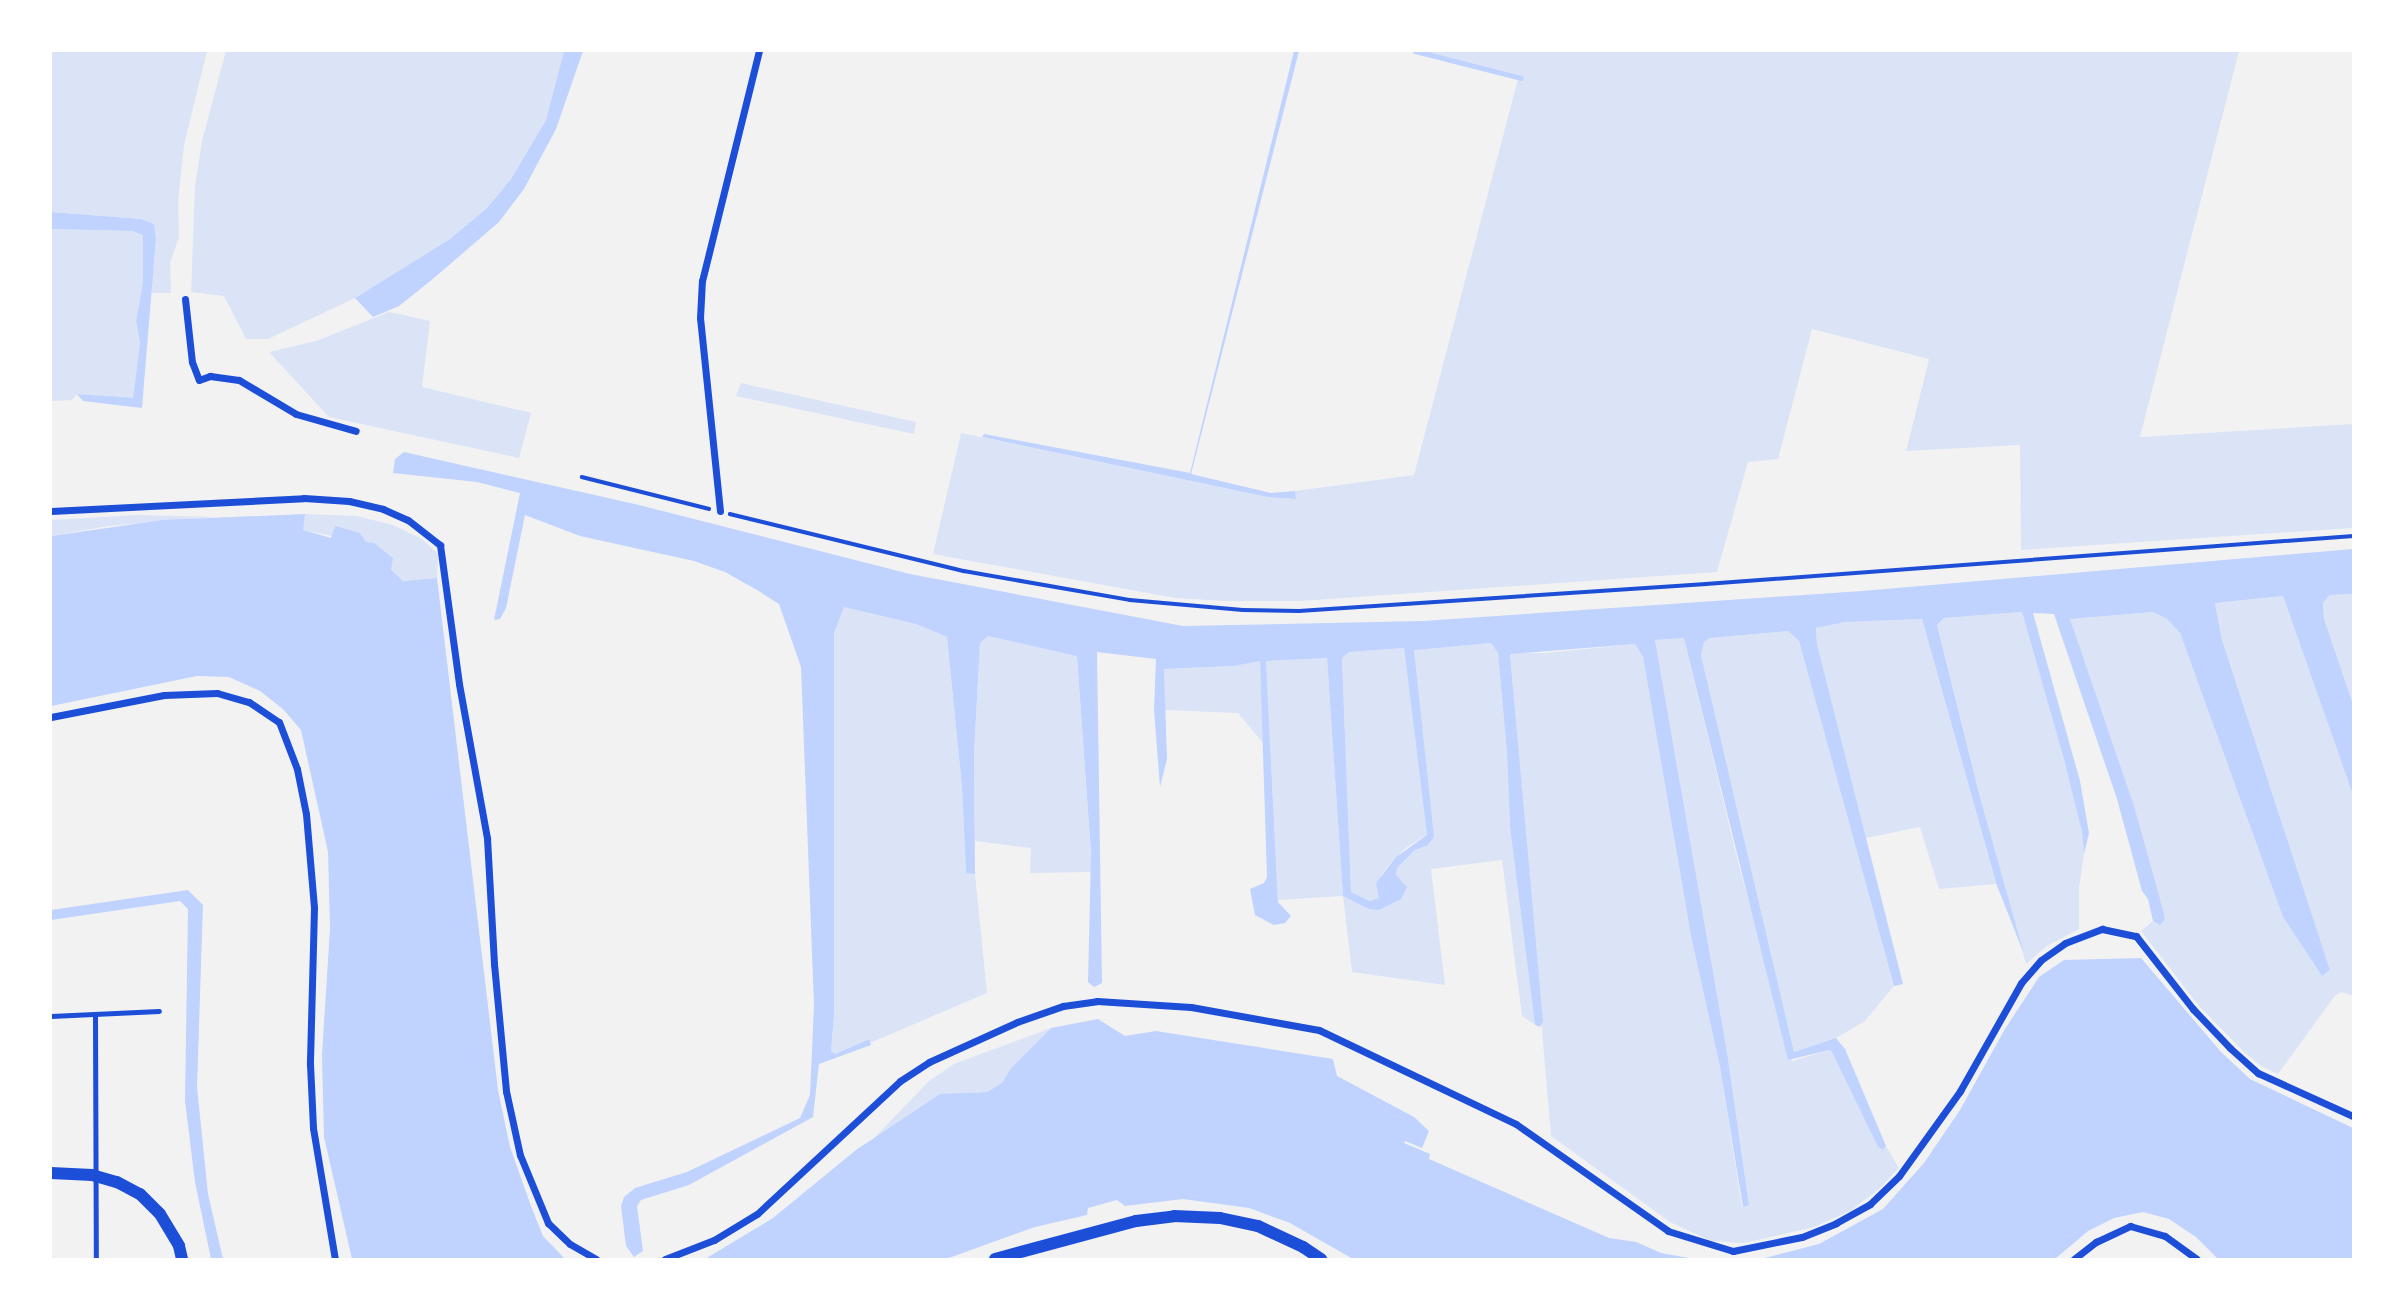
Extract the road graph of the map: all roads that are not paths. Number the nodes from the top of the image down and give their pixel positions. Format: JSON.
{"nodes":[{"id":1,"x":759,"y":51,"type":"edge"},
{"id":2,"x":185,"y":299,"type":"dead end"},
{"id":3,"x":356,"y":431,"type":"dead end"},
{"id":4,"x":51,"y":511,"type":"edge"},
{"id":5,"x":720,"y":511,"type":"road end"},
{"id":6,"x":51,"y":718,"type":"edge"},
{"id":7,"x":159,"y":1011,"type":"dead end"},
{"id":8,"x":95,"y":1014,"type":"junction"},
{"id":9,"x":51,"y":1016,"type":"edge"},
{"id":10,"x":2353,"y":1116,"type":"edge"},
{"id":11,"x":51,"y":1173,"type":"edge"},
{"id":12,"x":96,"y":1176,"type":"junction"},
{"id":13,"x":96,"y":1259,"type":"edge"},
{"id":14,"x":182,"y":1259,"type":"edge"},
{"id":15,"x":335,"y":1259,"type":"edge"},
{"id":16,"x":596,"y":1259,"type":"edge"},
{"id":17,"x":665,"y":1259,"type":"edge"},
{"id":18,"x":995,"y":1259,"type":"edge"},
{"id":19,"x":1321,"y":1259,"type":"edge"},
{"id":20,"x":2074,"y":1259,"type":"edge"},
{"id":21,"x":2197,"y":1259,"type":"edge"}],
"edges":[{"from":1,"to":5,"type":"street"},
{"from":2,"to":3,"type":"street"},
{"from":4,"to":16,"type":"street"},
{"from":6,"to":15,"type":"street"},
{"from":7,"to":8,"type":"lane"},
{"from":8,"to":9,"type":"lane"},
{"from":8,"to":12,"type":"lane"},
{"from":10,"to":17,"type":"street"},
{"from":11,"to":12,"type":"street"},
{"from":12,"to":13,"type":"lane"},
{"from":12,"to":14,"type":"street"},
{"from":18,"to":19,"type":"street"},
{"from":20,"to":21,"type":"street"}]}
